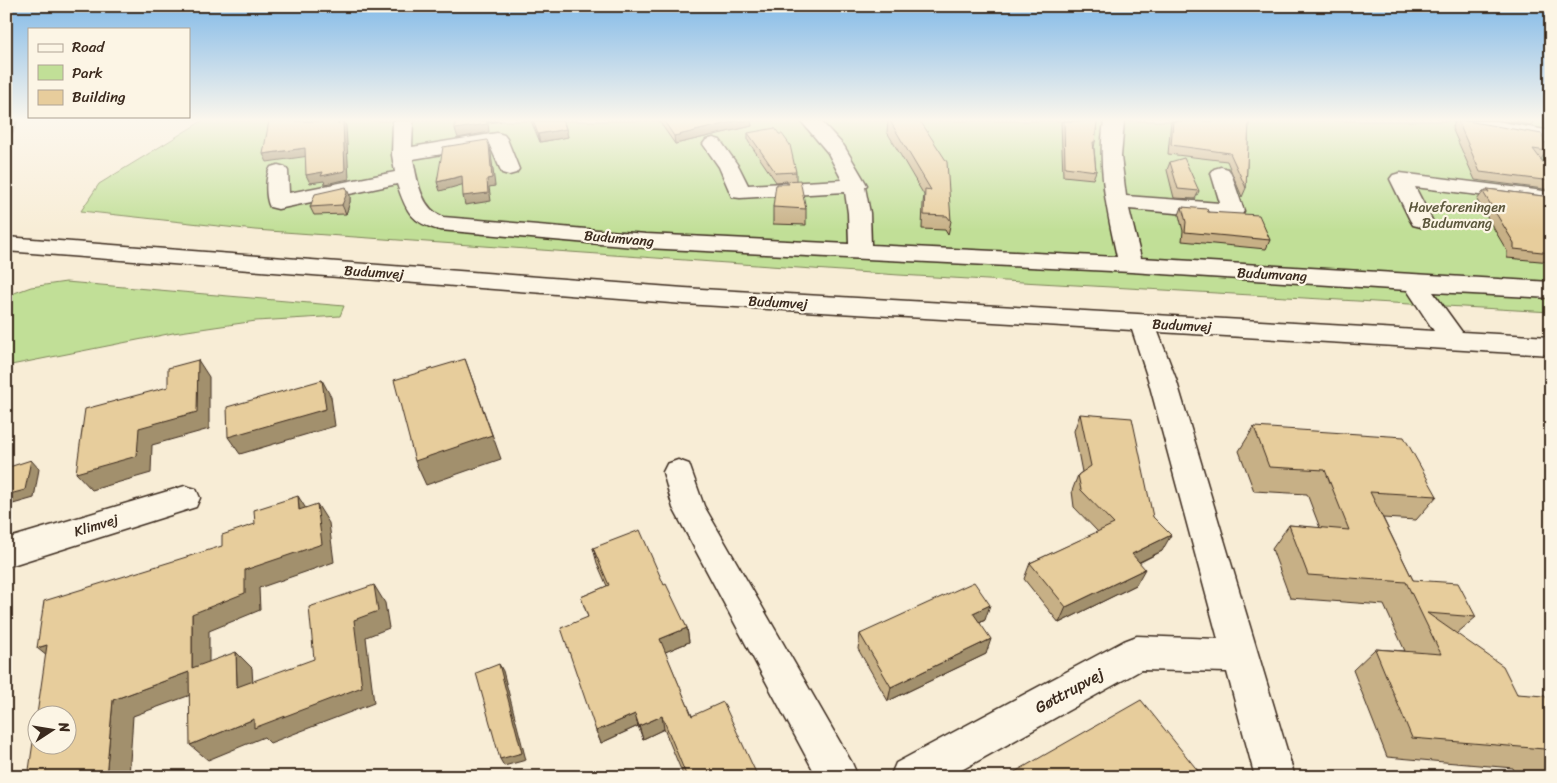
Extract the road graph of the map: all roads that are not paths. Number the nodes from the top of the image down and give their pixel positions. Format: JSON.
{"nodes":[{"id":1,"x":404,"y":158,"type":"edge"},
{"id":2,"x":431,"y":158,"type":"edge"},
{"id":3,"x":505,"y":158,"type":"edge"},
{"id":4,"x":722,"y":158,"type":"edge"},
{"id":5,"x":843,"y":158,"type":"edge"},
{"id":6,"x":1111,"y":158,"type":"edge"},
{"id":7,"x":404,"y":165,"type":"junction"},
{"id":8,"x":509,"y":169,"type":"dead end"},
{"id":9,"x":278,"y":171,"type":"dead end"},
{"id":10,"x":1221,"y":173,"type":"dead end"},
{"id":11,"x":856,"y":186,"type":"junction"},
{"id":12,"x":1551,"y":198,"type":"edge"},
{"id":13,"x":1117,"y":202,"type":"junction"},
{"id":14,"x":1421,"y":220,"type":"dead end"},
{"id":15,"x":6,"y":244,"type":"edge"},
{"id":16,"x":860,"y":252,"type":"junction"},
{"id":17,"x":1131,"y":265,"type":"junction"},
{"id":18,"x":1414,"y":283,"type":"junction"},
{"id":19,"x":1551,"y":290,"type":"edge"},
{"id":20,"x":1142,"y":322,"type":"junction"},
{"id":21,"x":1455,"y":341,"type":"junction"},
{"id":22,"x":1551,"y":346,"type":"edge"},
{"id":23,"x":678,"y":472,"type":"dead end"},
{"id":24,"x":185,"y":498,"type":"dead end"},
{"id":25,"x":6,"y":553,"type":"edge"},
{"id":26,"x":1242,"y":656,"type":"junction"},
{"id":27,"x":838,"y":777,"type":"edge"},
{"id":28,"x":910,"y":777,"type":"edge"},
{"id":29,"x":1275,"y":777,"type":"edge"}],
"edges":[{"from":1,"to":7,"type":"street","name":"Budumvang"},
{"from":2,"to":7,"type":"street"},
{"from":3,"to":8,"type":"street"},
{"from":4,"to":11,"type":"street"},
{"from":5,"to":11,"type":"street"},
{"from":6,"to":13,"type":"street"},
{"from":7,"to":9,"type":"street"},
{"from":7,"to":16,"type":"street","name":"Budumvang"},
{"from":10,"to":13,"type":"street"},
{"from":11,"to":16,"type":"street"},
{"from":12,"to":14,"type":"street"},
{"from":13,"to":17,"type":"street"},
{"from":15,"to":20,"type":"street","name":"Budumvej"},
{"from":16,"to":17,"type":"street","name":"Budumvang"},
{"from":17,"to":18,"type":"street","name":"Budumvang"},
{"from":18,"to":19,"type":"street","name":"Budumvang"},
{"from":18,"to":21,"type":"street"},
{"from":20,"to":21,"type":"street","name":"Budumvej"},
{"from":20,"to":26,"type":"street"},
{"from":21,"to":22,"type":"street","name":"Budumvej"},
{"from":23,"to":27,"type":"street"},
{"from":24,"to":25,"type":"street","name":"Klimvej"},
{"from":26,"to":28,"type":"street","name":"Gøttrupvej"},
{"from":26,"to":29,"type":"street"}]}
